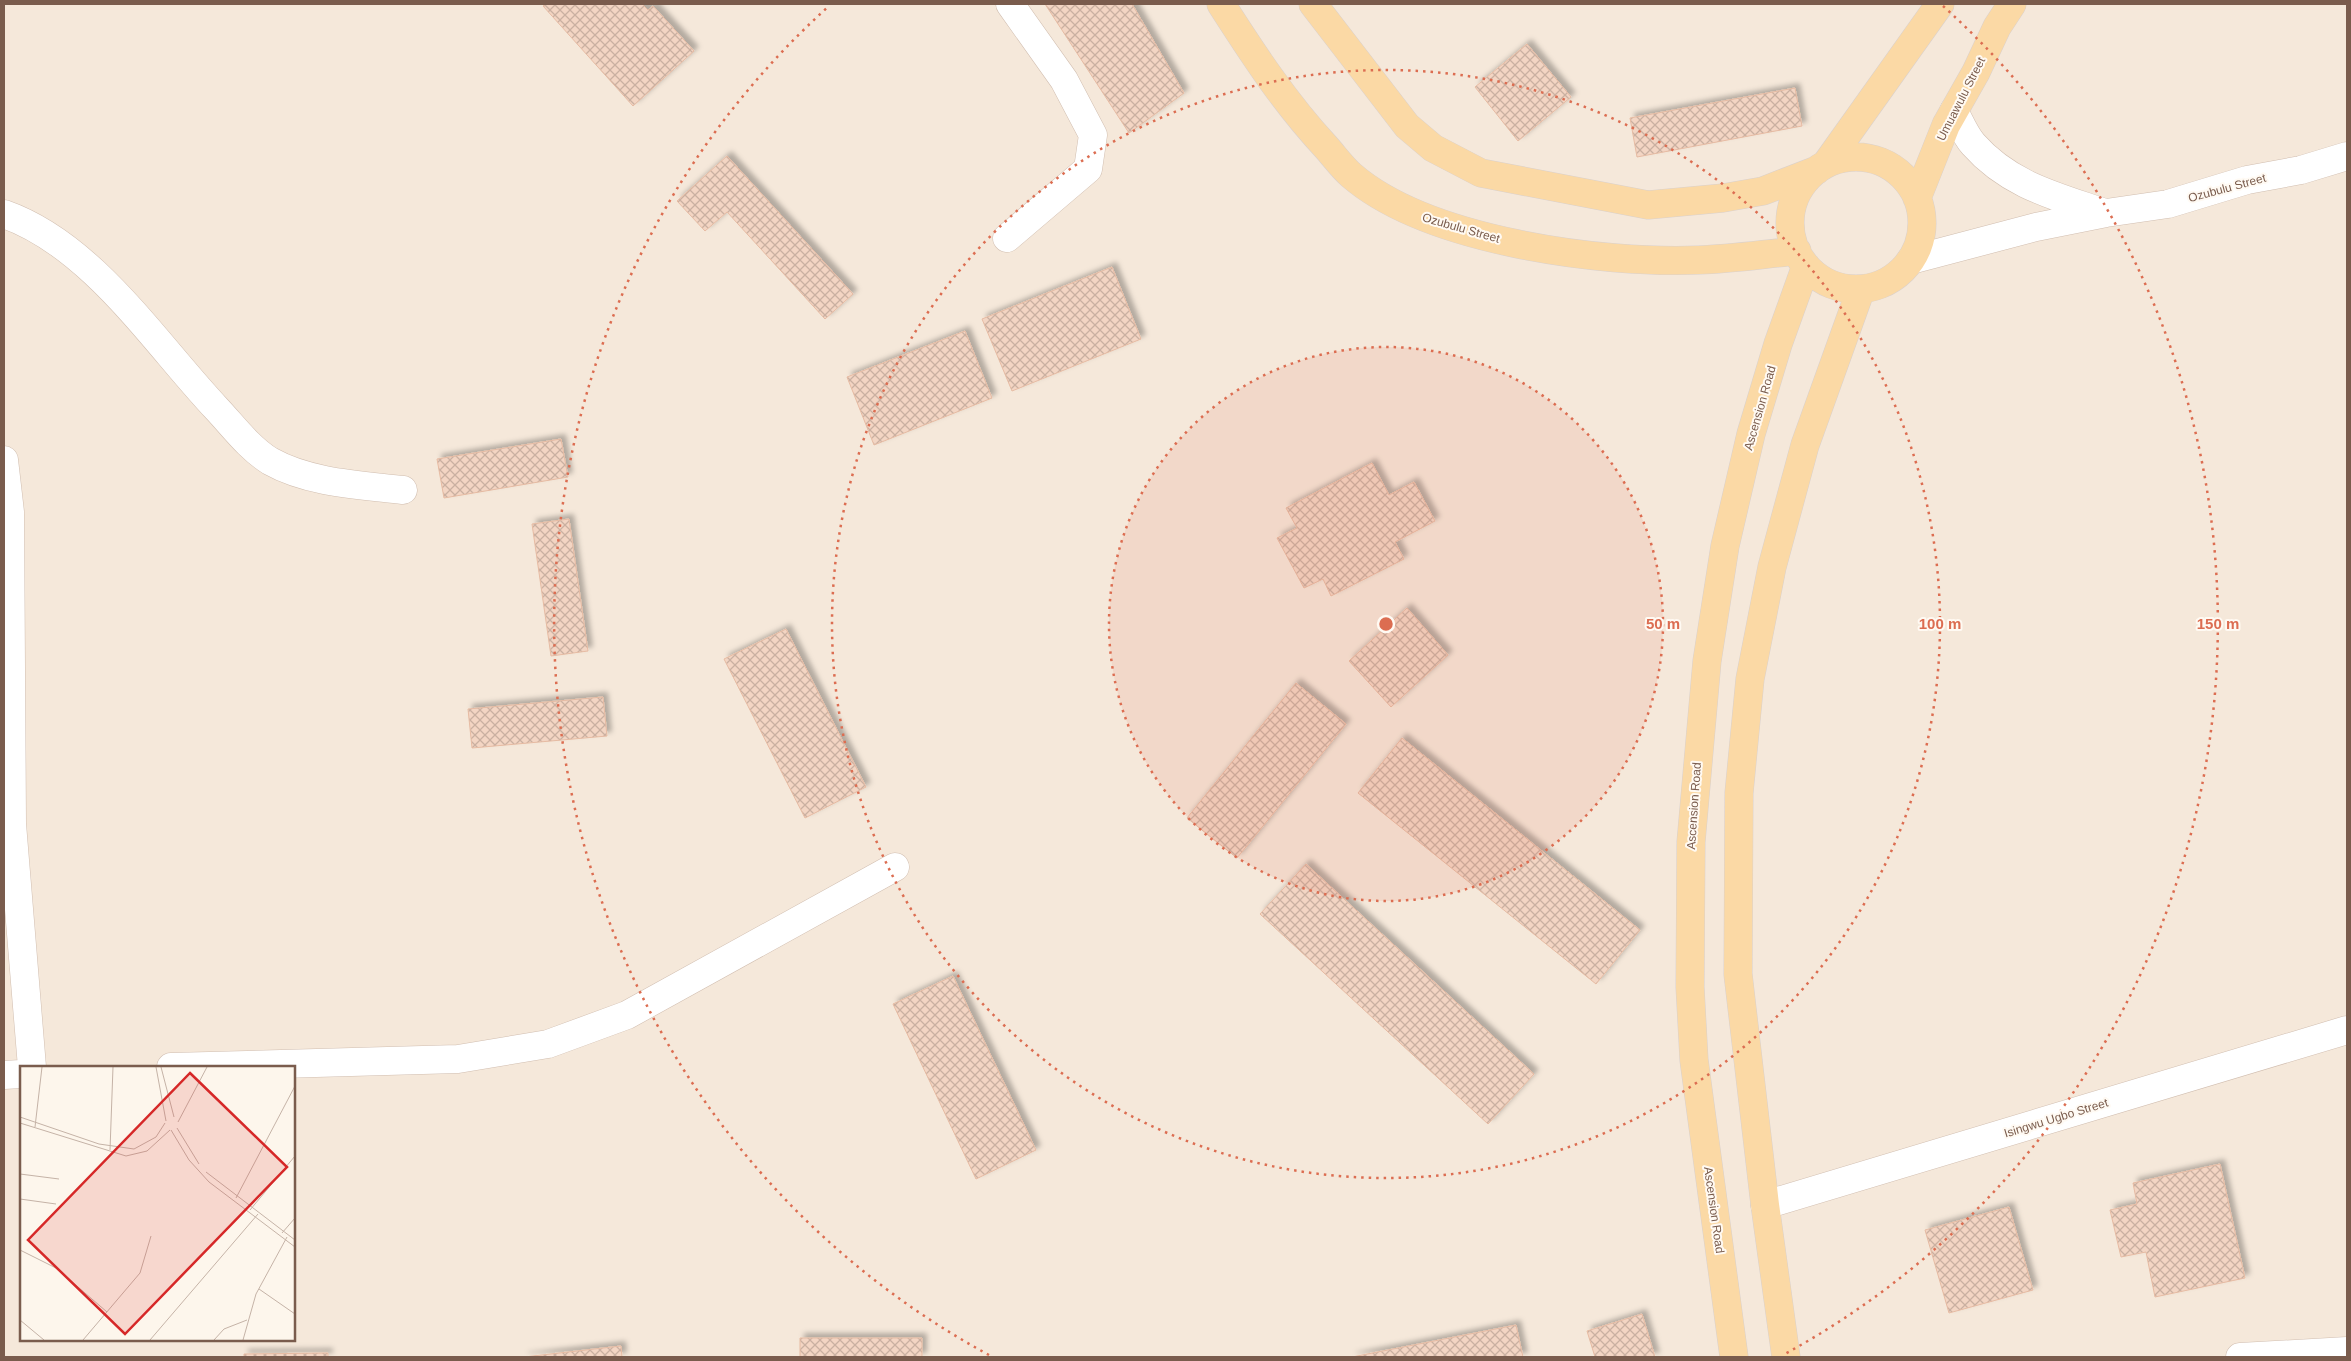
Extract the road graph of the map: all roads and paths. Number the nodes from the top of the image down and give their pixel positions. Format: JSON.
{"nodes":[{"id":1,"x":1010,"y":4,"type":"edge"},
{"id":2,"x":1221,"y":4,"type":"edge"},
{"id":3,"x":1313,"y":4,"type":"edge"},
{"id":4,"x":1940,"y":4,"type":"edge"},
{"id":5,"x":2012,"y":4,"type":"edge"},
{"id":6,"x":1954,"y":111,"type":"junction"},
{"id":7,"x":2347,"y":156,"type":"edge"},
{"id":8,"x":1822,"y":167,"type":"junction"},
{"id":9,"x":1917,"y":198,"type":"junction"},
{"id":10,"x":2106,"y":213,"type":"junction"},
{"id":11,"x":4,"y":214,"type":"edge"},
{"id":12,"x":1007,"y":238,"type":"dead end"},
{"id":13,"x":1801,"y":258,"type":"junction"},
{"id":14,"x":1911,"y":260,"type":"junction"},
{"id":15,"x":1861,"y":289,"type":"junction"},
{"id":16,"x":4,"y":460,"type":"edge"},
{"id":17,"x":402,"y":490,"type":"dead end"},
{"id":18,"x":895,"y":867,"type":"dead end"},
{"id":19,"x":2347,"y":1030,"type":"edge"},
{"id":20,"x":32,"y":1066,"type":"edge"},
{"id":21,"x":207,"y":1066,"type":"edge"},
{"id":22,"x":20,"y":1074,"type":"edge"},
{"id":23,"x":4,"y":1075,"type":"edge"},
{"id":24,"x":1765,"y":1205,"type":"junction"},
{"id":25,"x":2347,"y":1351,"type":"edge"},
{"id":26,"x":1734,"y":1357,"type":"edge"},
{"id":27,"x":1786,"y":1357,"type":"edge"},
{"id":28,"x":2240,"y":1357,"type":"edge"}],
"edges":[{"from":1,"to":12,"type":"street"},
{"from":2,"to":13,"type":"main road","name":"Ozubulu Street"},
{"from":3,"to":8,"type":"main road"},
{"from":4,"to":8,"type":"main road"},
{"from":5,"to":6,"type":"main road","name":"Umuawulu Street"},
{"from":6,"to":9,"type":"main road","name":"Umuawulu Street"},
{"from":6,"to":10,"type":"street","name":"Ozubulu Street"},
{"from":7,"to":10,"type":"street","name":"Ozubulu Street"},
{"from":8,"to":9,"type":"main road"},
{"from":8,"to":13,"type":"main road"},
{"from":9,"to":14,"type":"main road"},
{"from":10,"to":14,"type":"street","name":"Ozubulu Street"},
{"from":11,"to":17,"type":"street"},
{"from":13,"to":15,"type":"main road"},
{"from":13,"to":26,"type":"main road","name":"Ascension Road"},
{"from":14,"to":15,"type":"main road"},
{"from":15,"to":24,"type":"main road"},
{"from":16,"to":20,"type":"street"},
{"from":18,"to":21,"type":"street"},
{"from":19,"to":24,"type":"street","name":"Isingwu Ugbo Street"},
{"from":22,"to":23,"type":"street"},
{"from":24,"to":27,"type":"main road"},
{"from":25,"to":28,"type":"street"}]}
